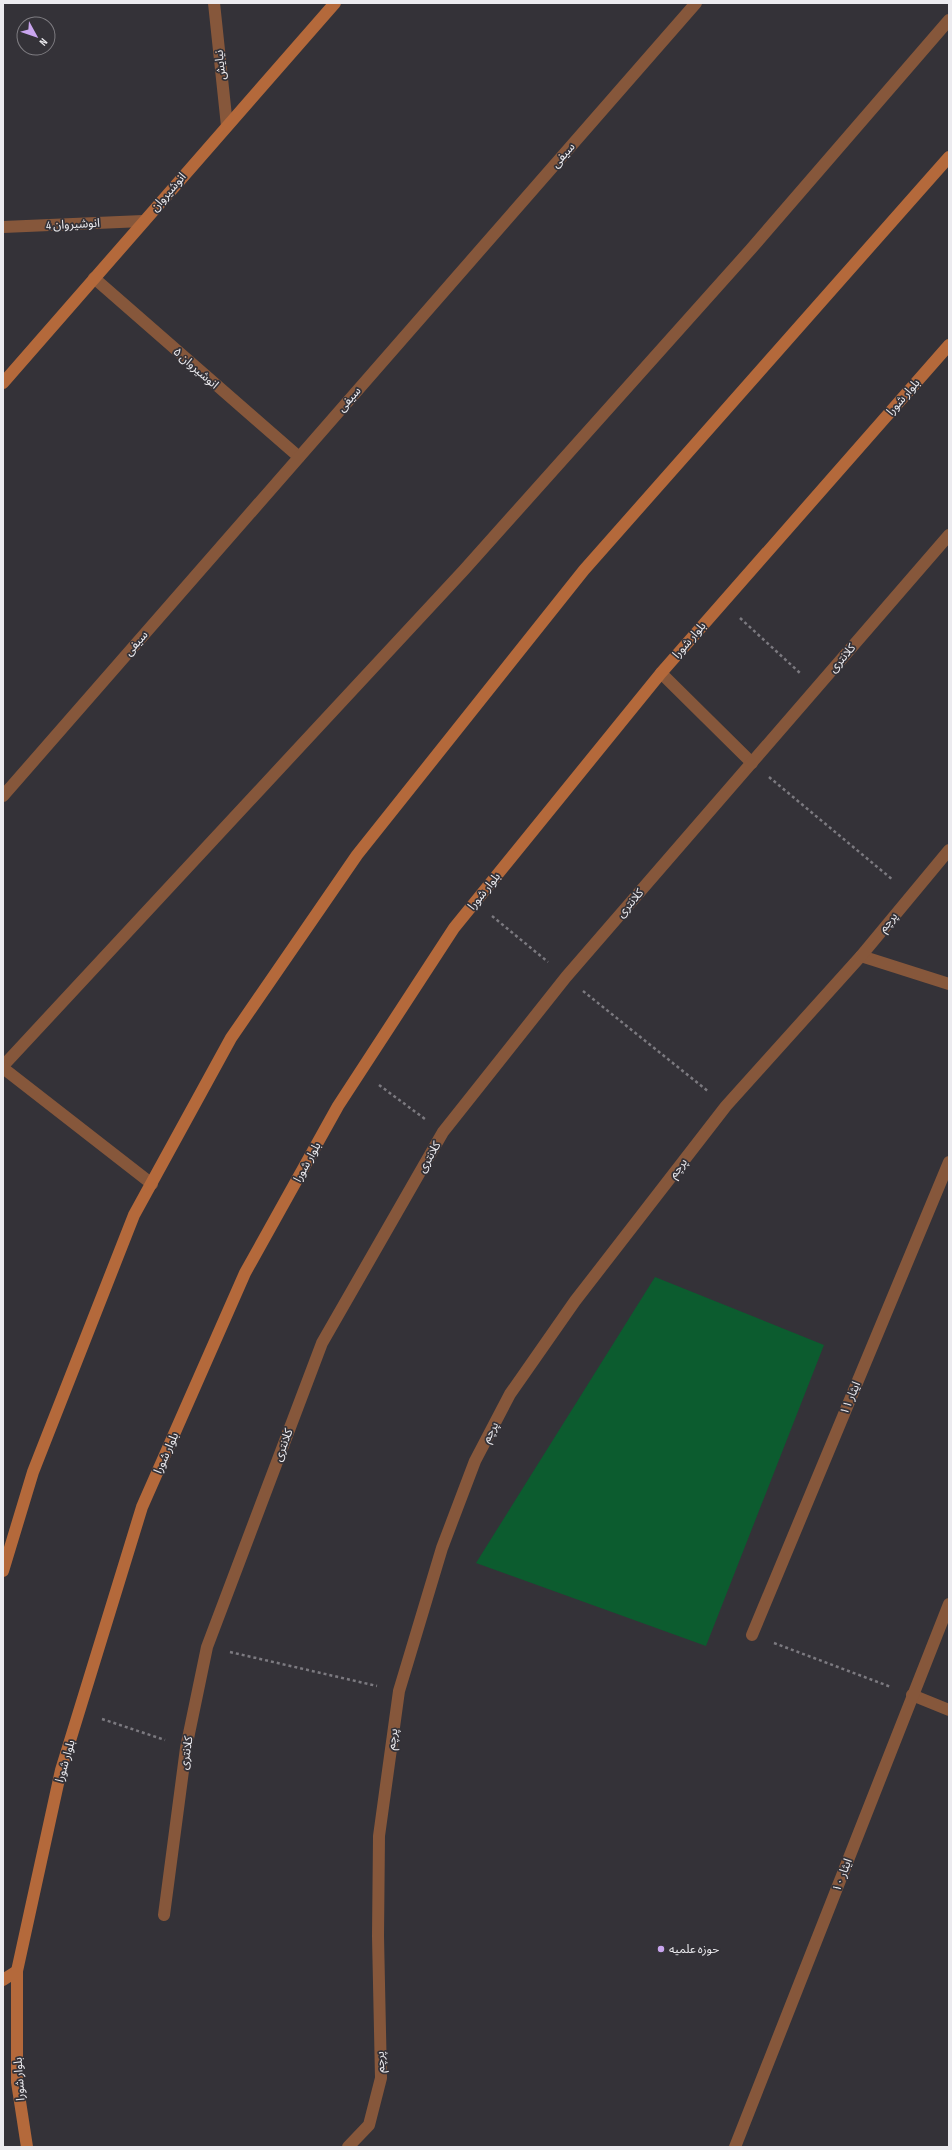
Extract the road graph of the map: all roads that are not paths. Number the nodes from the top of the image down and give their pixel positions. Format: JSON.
{"nodes":[{"id":1,"x":214,"y":3,"type":"edge"},
{"id":2,"x":335,"y":3,"type":"edge"},
{"id":3,"x":696,"y":3,"type":"edge"},
{"id":4,"x":949,"y":20,"type":"edge"},
{"id":5,"x":227,"y":126,"type":"junction"},
{"id":6,"x":949,"y":157,"type":"edge"},
{"id":7,"x":143,"y":221,"type":"junction"},
{"id":8,"x":3,"y":227,"type":"edge"},
{"id":9,"x":94,"y":278,"type":"junction"},
{"id":10,"x":949,"y":345,"type":"edge"},
{"id":11,"x":3,"y":383,"type":"edge"},
{"id":12,"x":299,"y":458,"type":"junction"},
{"id":13,"x":949,"y":535,"type":"edge"},
{"id":14,"x":661,"y":673,"type":"junction"},
{"id":15,"x":752,"y":763,"type":"junction"},
{"id":16,"x":3,"y":796,"type":"edge"},
{"id":17,"x":949,"y":850,"type":"edge"},
{"id":18,"x":861,"y":956,"type":"junction"},
{"id":19,"x":949,"y":984,"type":"edge"},
{"id":20,"x":3,"y":1067,"type":"edge"},
{"id":21,"x":949,"y":1162,"type":"edge"},
{"id":22,"x":152,"y":1184,"type":"junction"},
{"id":23,"x":3,"y":1571,"type":"edge"},
{"id":24,"x":949,"y":1604,"type":"edge"},
{"id":25,"x":752,"y":1635,"type":"road end"},
{"id":26,"x":912,"y":1695,"type":"junction"},
{"id":27,"x":949,"y":1710,"type":"edge"},
{"id":28,"x":164,"y":1915,"type":"dead end"},
{"id":29,"x":17,"y":1971,"type":"junction"},
{"id":30,"x":3,"y":1980,"type":"edge"},
{"id":31,"x":27,"y":2147,"type":"edge"},
{"id":32,"x":348,"y":2147,"type":"edge"},
{"id":33,"x":735,"y":2147,"type":"edge"}],
"edges":[{"from":1,"to":5,"type":"street","name":"نیایش"},
{"from":2,"to":5,"type":"main road","name":"انوشیروان"},
{"from":3,"to":12,"type":"street","name":"سیفی"},
{"from":4,"to":20,"type":"street"},
{"from":5,"to":7,"type":"main road","name":"انوشیروان"},
{"from":6,"to":22,"type":"main road"},
{"from":7,"to":8,"type":"street","name":"انوشیروان 4"},
{"from":7,"to":9,"type":"main road","name":"انوشیروان"},
{"from":9,"to":11,"type":"main road","name":"انوشیروان"},
{"from":9,"to":12,"type":"street","name":"انوشیروان ۵"},
{"from":10,"to":14,"type":"main road","name":"بلوار شورا"},
{"from":12,"to":16,"type":"street","name":"سیفی"},
{"from":13,"to":15,"type":"street","name":"کلانتری"},
{"from":14,"to":15,"type":"street"},
{"from":14,"to":29,"type":"main road","name":"بلوار شورا"},
{"from":15,"to":28,"type":"street","name":"کلانتری"},
{"from":17,"to":18,"type":"street","name":"پرچم"},
{"from":18,"to":19,"type":"street"},
{"from":18,"to":32,"type":"street","name":"پرچم"},
{"from":20,"to":22,"type":"street"},
{"from":21,"to":25,"type":"street","name":"ایثار ۱۱"},
{"from":22,"to":23,"type":"main road"},
{"from":24,"to":26,"type":"street","name":"ایثار ۱۰"},
{"from":26,"to":27,"type":"street"},
{"from":26,"to":33,"type":"street","name":"ایثار ۱۰"},
{"from":29,"to":30,"type":"main road"},
{"from":29,"to":31,"type":"main road","name":"بلوار شورا"}]}
